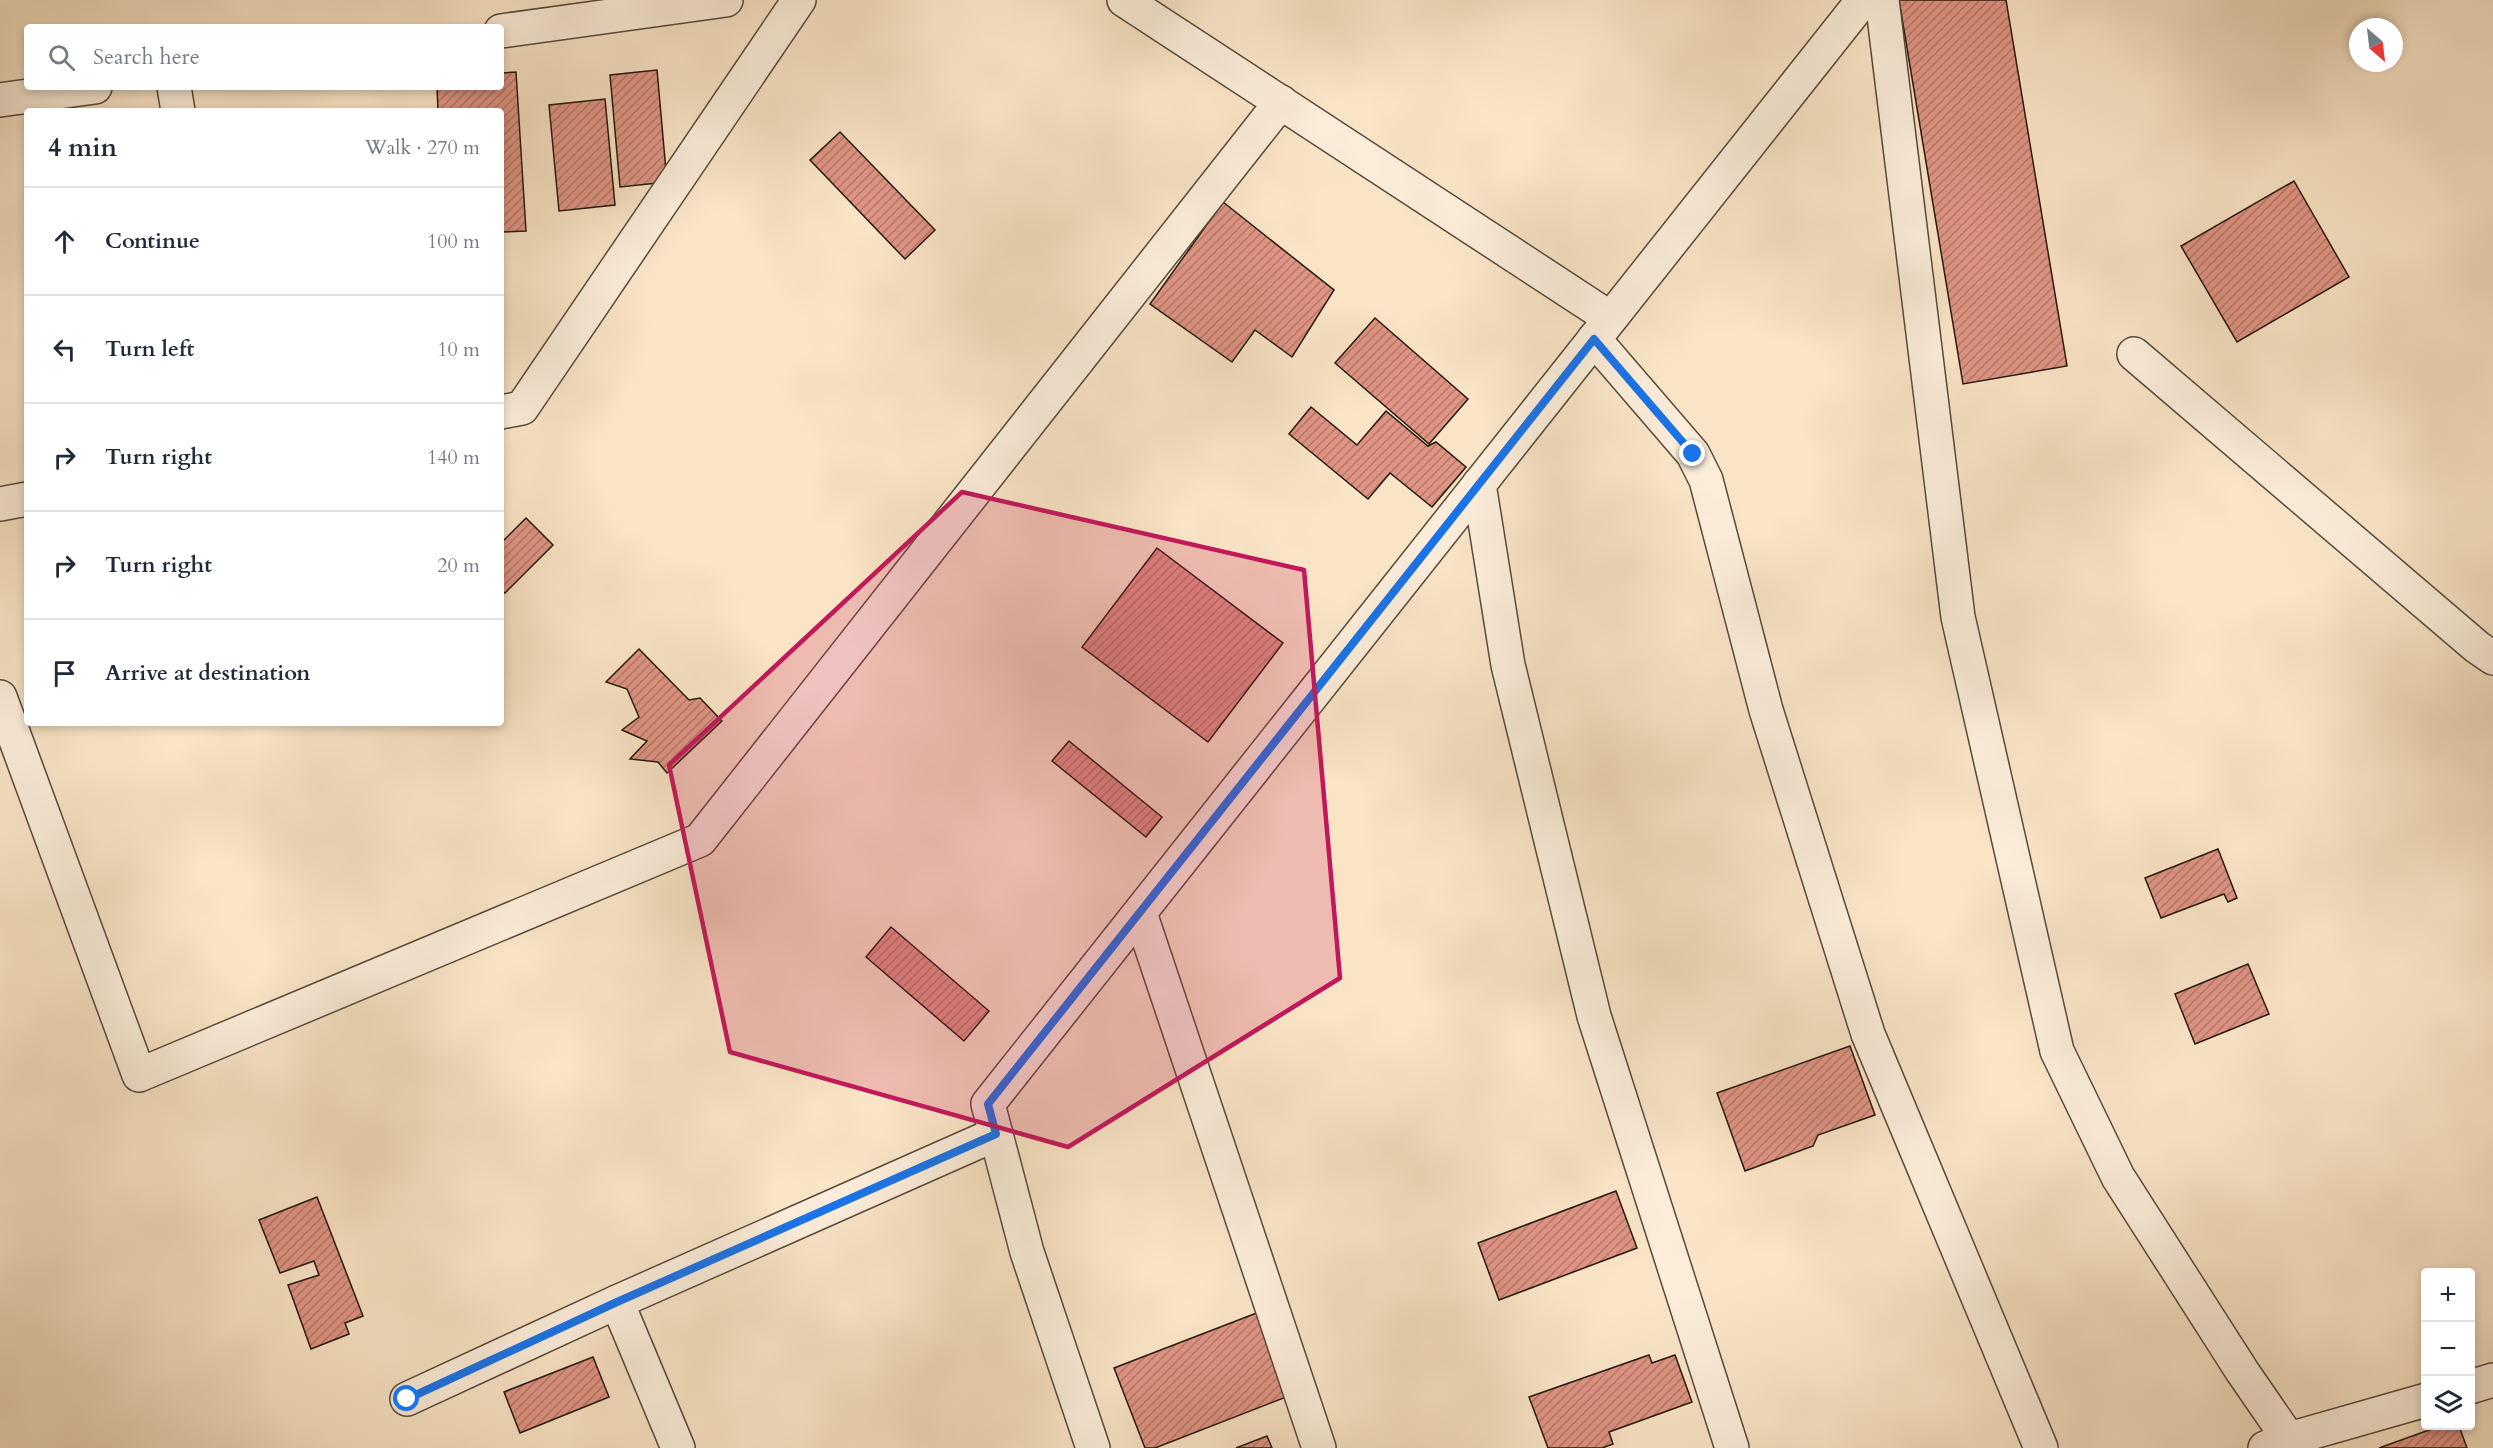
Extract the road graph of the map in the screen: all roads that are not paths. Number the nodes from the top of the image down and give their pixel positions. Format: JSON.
{"nodes":[{"id":1,"x":726,"y":0,"type":"edge"},
{"id":2,"x":799,"y":0,"type":"edge"},
{"id":3,"x":1124,"y":0,"type":"edge"},
{"id":4,"x":1863,"y":0,"type":"edge"},
{"id":5,"x":1882,"y":0,"type":"edge"},
{"id":6,"x":504,"y":31,"type":"edge"},
{"id":7,"x":73,"y":90,"type":"edge"},
{"id":8,"x":174,"y":90,"type":"edge"},
{"id":9,"x":0,"y":100,"type":"edge"},
{"id":10,"x":1281,"y":102,"type":"junction"},
{"id":11,"x":178,"y":108,"type":"edge"},
{"id":12,"x":1602,"y":328,"type":"junction"},
{"id":13,"x":2134,"y":354,"type":"dead end"},
{"id":14,"x":504,"y":411,"type":"edge"},
{"id":15,"x":1479,"y":484,"type":"junction"},
{"id":16,"x":24,"y":500,"type":"edge"},
{"id":17,"x":0,"y":504,"type":"edge"},
{"id":18,"x":2488,"y":647,"type":"edge"},
{"id":19,"x":0,"y":697,"type":"edge"},
{"id":20,"x":1140,"y":913,"type":"junction"},
{"id":21,"x":996,"y":1134,"type":"junction"},
{"id":22,"x":617,"y":1302,"type":"junction"},
{"id":23,"x":2493,"y":1380,"type":"edge"},
{"id":24,"x":2475,"y":1385,"type":"edge"},
{"id":25,"x":407,"y":1399,"type":"dead end"},
{"id":26,"x":2421,"y":1402,"type":"edge"},
{"id":27,"x":2283,"y":1445,"type":"edge"},
{"id":28,"x":678,"y":1448,"type":"edge"},
{"id":29,"x":1094,"y":1448,"type":"edge"},
{"id":30,"x":1319,"y":1448,"type":"edge"},
{"id":31,"x":1732,"y":1448,"type":"edge"},
{"id":32,"x":2041,"y":1448,"type":"edge"}],
"edges":[{"from":1,"to":6,"type":"street"},
{"from":2,"to":14,"type":"street"},
{"from":3,"to":10,"type":"street"},
{"from":4,"to":12,"type":"street"},
{"from":5,"to":27,"type":"street"},
{"from":7,"to":9,"type":"street"},
{"from":8,"to":11,"type":"street"},
{"from":10,"to":12,"type":"street"},
{"from":10,"to":19,"type":"street"},
{"from":12,"to":15,"type":"street"},
{"from":12,"to":32,"type":"street"},
{"from":13,"to":18,"type":"street"},
{"from":15,"to":20,"type":"street"},
{"from":15,"to":31,"type":"street"},
{"from":16,"to":17,"type":"street"},
{"from":20,"to":21,"type":"street"},
{"from":20,"to":30,"type":"street"},
{"from":21,"to":22,"type":"street"},
{"from":21,"to":29,"type":"street"},
{"from":22,"to":25,"type":"street"},
{"from":22,"to":28,"type":"street"},
{"from":23,"to":24,"type":"street"},
{"from":26,"to":27,"type":"street"}]}
